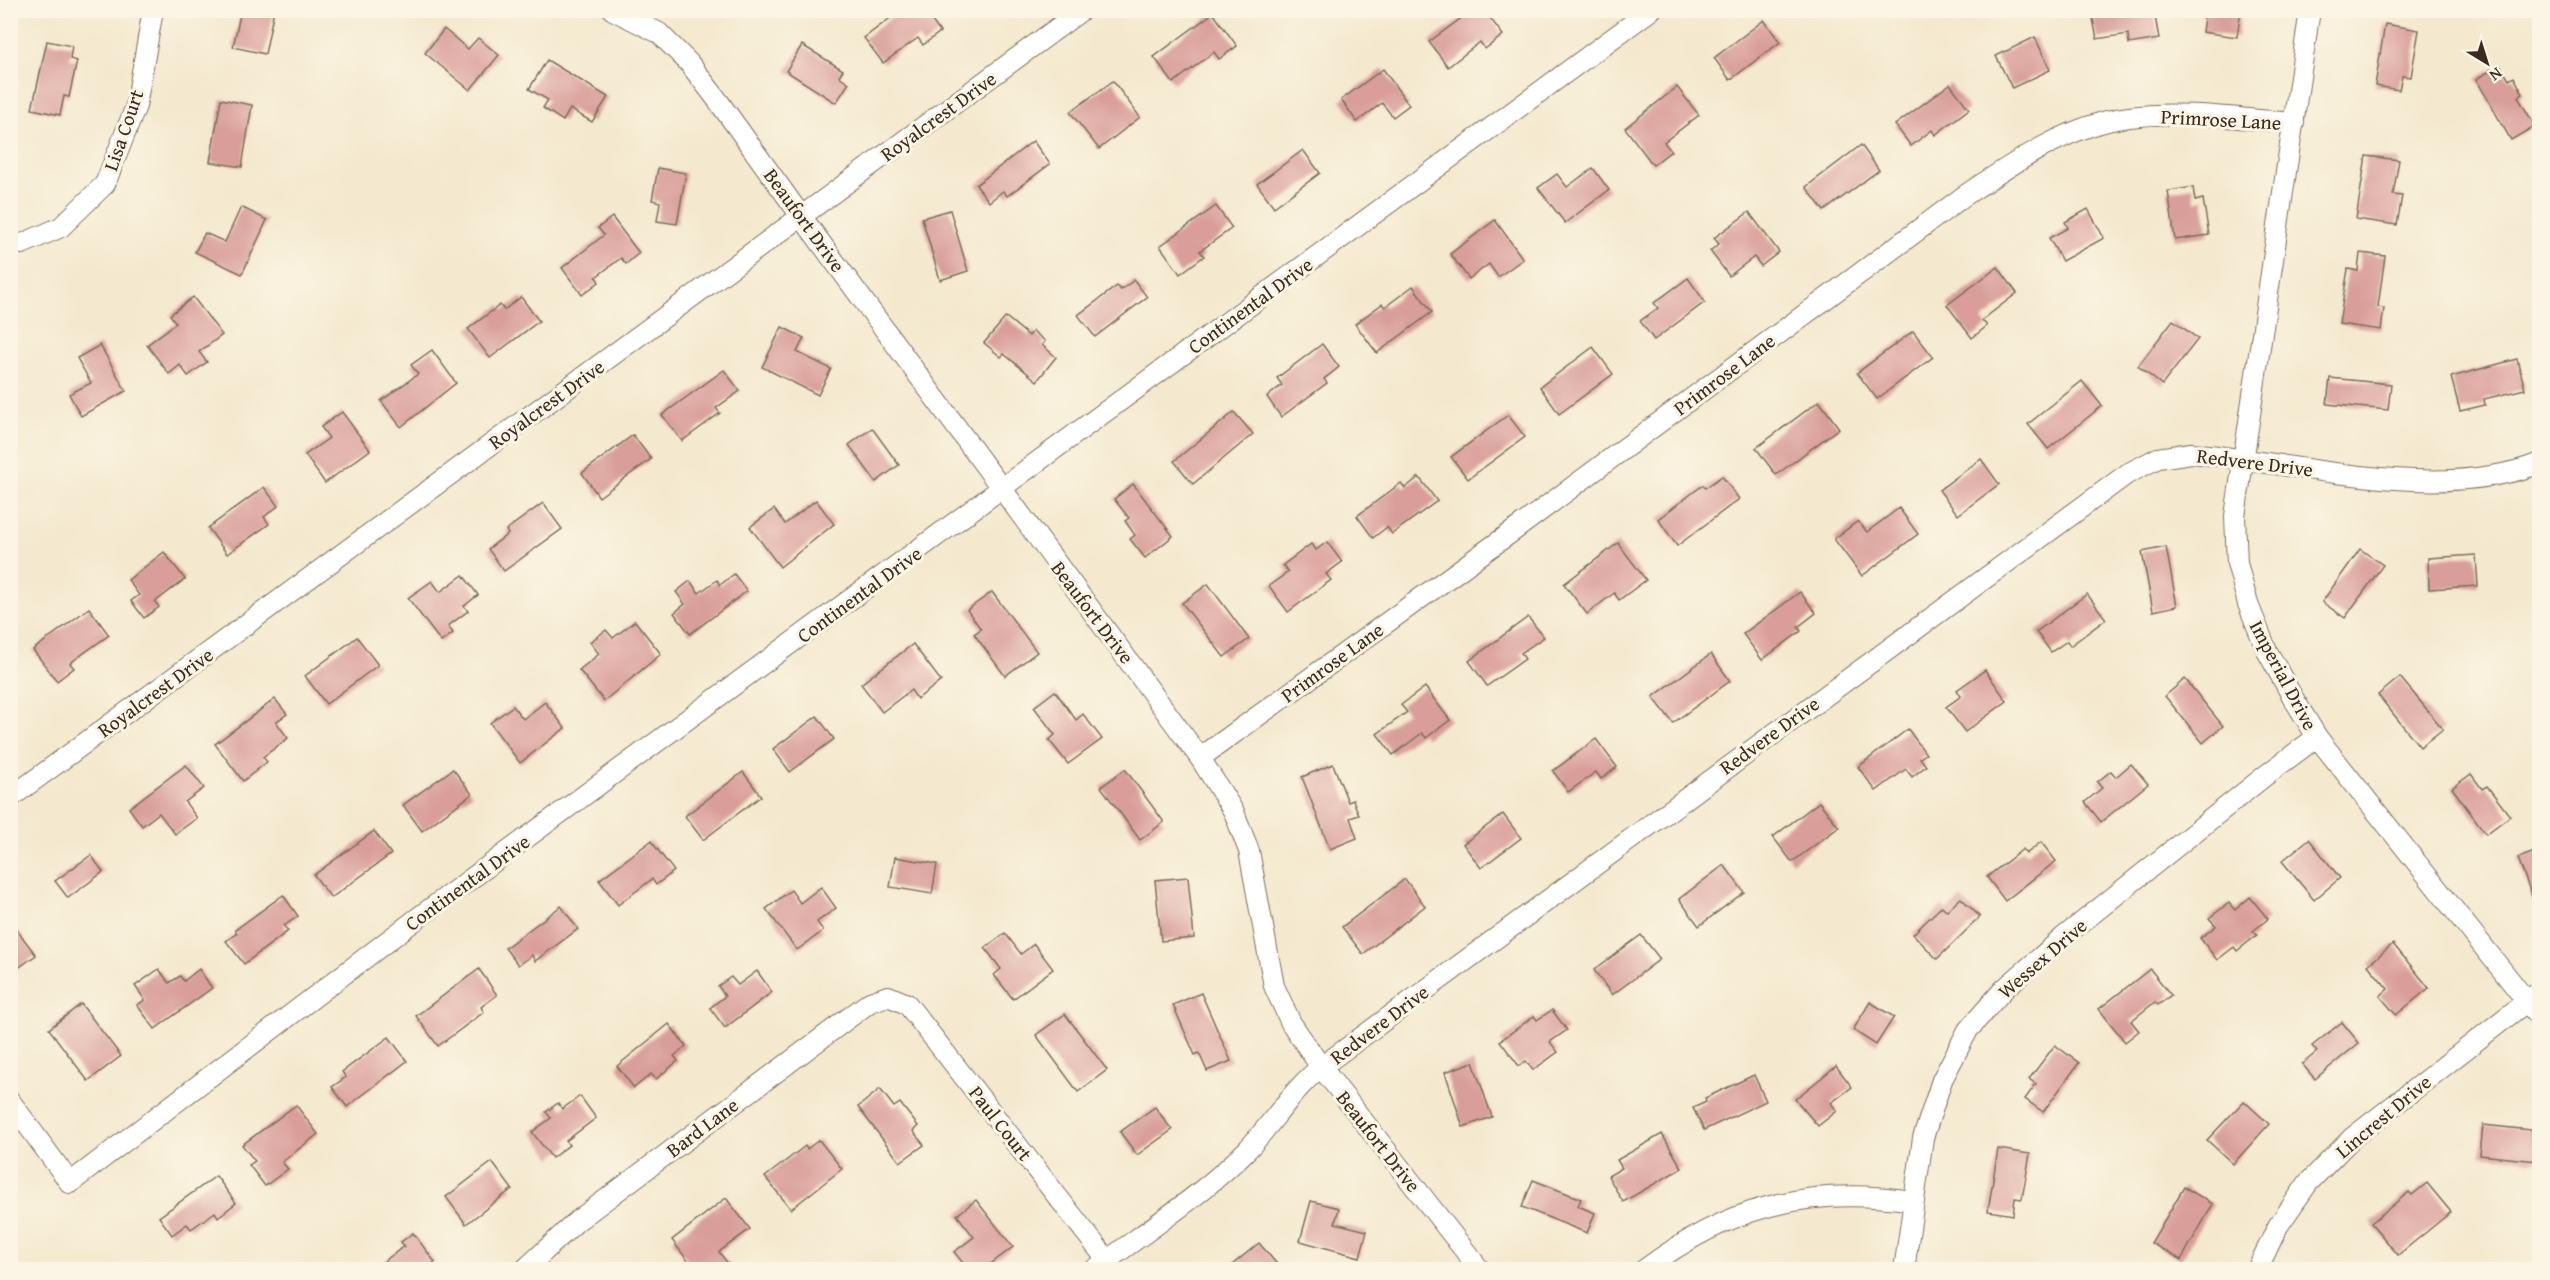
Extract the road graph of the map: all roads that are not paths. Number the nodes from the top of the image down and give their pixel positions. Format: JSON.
{"nodes":[{"id":1,"x":153,"y":10,"type":"edge"},
{"id":2,"x":613,"y":10,"type":"edge"},
{"id":3,"x":1082,"y":10,"type":"edge"},
{"id":4,"x":1651,"y":10,"type":"edge"},
{"id":5,"x":2310,"y":10,"type":"edge"},
{"id":6,"x":2294,"y":123,"type":"junction"},
{"id":7,"x":801,"y":216,"type":"junction"},
{"id":8,"x":22,"y":244,"type":"dead end"},
{"id":9,"x":2244,"y":458,"type":"junction"},
{"id":10,"x":2540,"y":463,"type":"edge"},
{"id":11,"x":1002,"y":489,"type":"junction"},
{"id":12,"x":2317,"y":737,"type":"junction"},
{"id":13,"x":1200,"y":758,"type":"junction"},
{"id":14,"x":10,"y":798,"type":"edge"},
{"id":15,"x":888,"y":996,"type":"joint"},
{"id":16,"x":2533,"y":996,"type":"edge"},
{"id":17,"x":2540,"y":1018,"type":"edge"},
{"id":18,"x":1321,"y":1067,"type":"junction"},
{"id":19,"x":10,"y":1101,"type":"edge"},
{"id":20,"x":1913,"y":1201,"type":"junction"},
{"id":21,"x":1100,"y":1265,"type":"edge"},
{"id":22,"x":524,"y":1269,"type":"edge"},
{"id":23,"x":1480,"y":1269,"type":"edge"},
{"id":24,"x":1644,"y":1269,"type":"edge"},
{"id":25,"x":1904,"y":1269,"type":"edge"},
{"id":26,"x":2257,"y":1269,"type":"edge"}],
"edges":[{"from":1,"to":8,"type":"street","name":"Lisa Court"},
{"from":2,"to":7,"type":"street","name":"Beaufort Drive"},
{"from":3,"to":7,"type":"street","name":"Royalcrest Drive"},
{"from":4,"to":11,"type":"street","name":"Continental Drive"},
{"from":5,"to":6,"type":"street","name":"Imperial Drive"},
{"from":6,"to":9,"type":"street","name":"Imperial Drive"},
{"from":6,"to":13,"type":"street","name":"Primrose Lane"},
{"from":7,"to":11,"type":"street","name":"Beaufort Drive"},
{"from":7,"to":14,"type":"street","name":"Royalcrest Drive"},
{"from":9,"to":10,"type":"street","name":"Redvere Drive"},
{"from":9,"to":12,"type":"street","name":"Imperial Drive"},
{"from":9,"to":18,"type":"street","name":"Redvere Drive"},
{"from":11,"to":13,"type":"street","name":"Beaufort Drive"},
{"from":11,"to":19,"type":"street","name":"Continental Drive"},
{"from":12,"to":16,"type":"street","name":"Imperial Drive"},
{"from":12,"to":20,"type":"street","name":"Wessex Drive"},
{"from":13,"to":18,"type":"street","name":"Beaufort Drive"},
{"from":15,"to":21,"type":"street","name":"Paul Court"},
{"from":15,"to":22,"type":"street","name":"Bard Lane"},
{"from":16,"to":17,"type":"street","name":"Imperial Drive"},
{"from":16,"to":26,"type":"street","name":"Lincrest Drive"},
{"from":18,"to":21,"type":"street","name":"Redvere Drive"},
{"from":18,"to":23,"type":"street","name":"Beaufort Drive"},
{"from":20,"to":24,"type":"street"},
{"from":20,"to":25,"type":"street","name":"Wessex Drive"}]}
